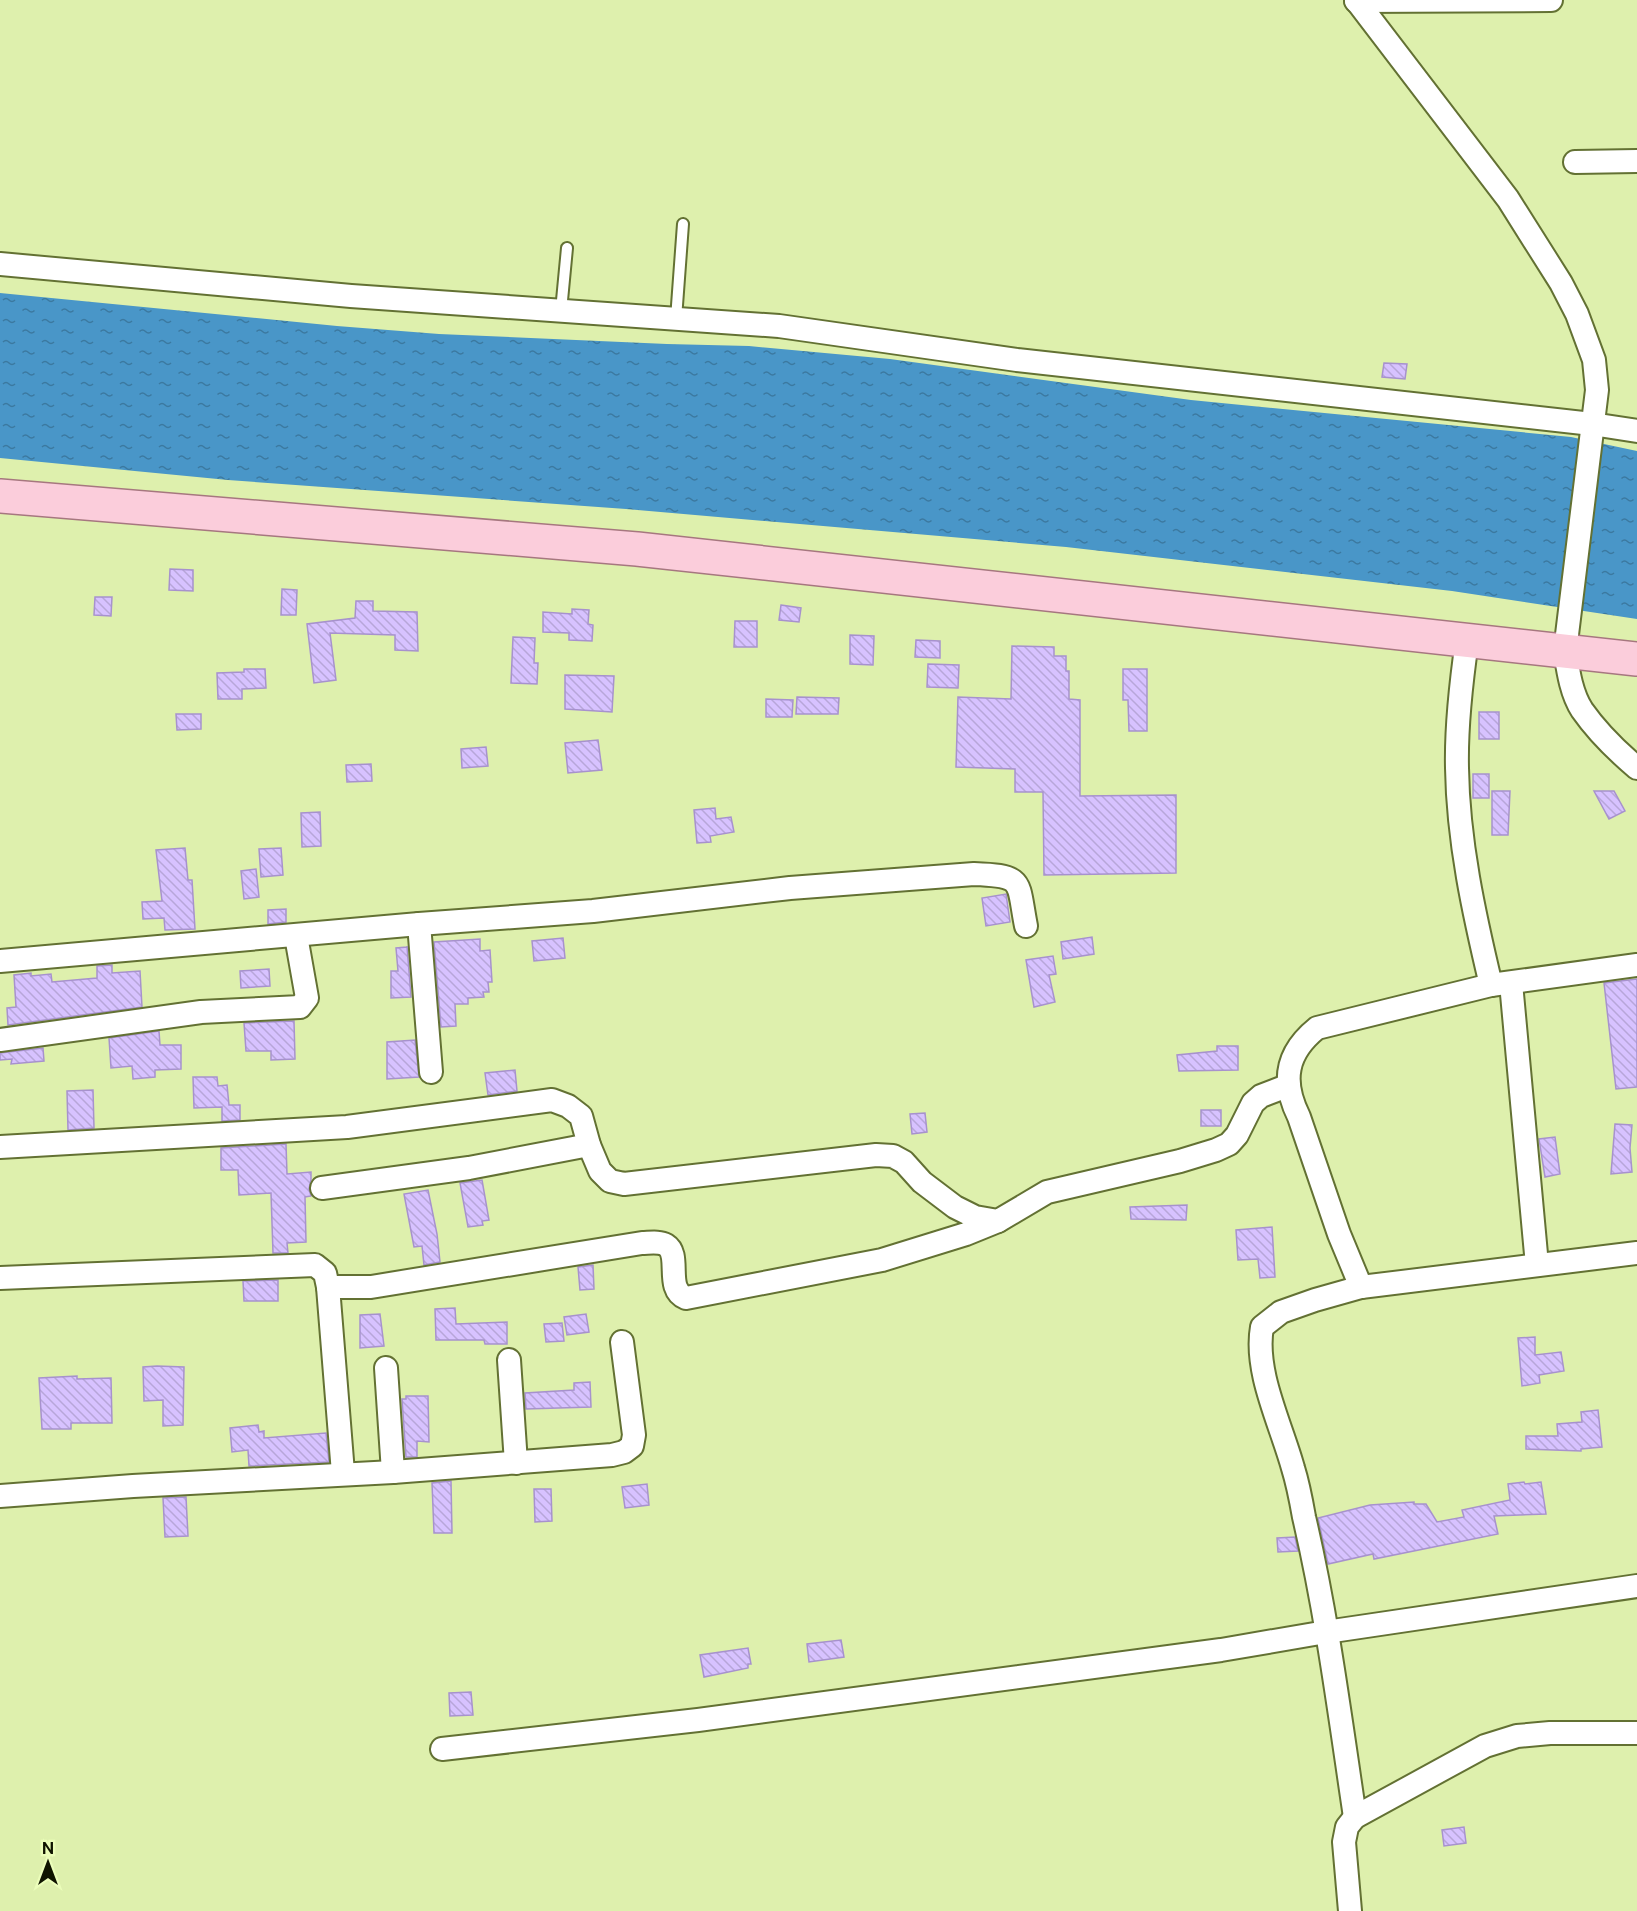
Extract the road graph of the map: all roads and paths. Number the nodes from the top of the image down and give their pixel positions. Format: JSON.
{"nodes":[{"id":1,"x":1551,"y":0,"type":"edge"},
{"id":2,"x":1356,"y":1,"type":"edge"},
{"id":3,"x":1637,"y":161,"type":"edge"},
{"id":4,"x":1575,"y":162,"type":"dead end"},
{"id":5,"x":684,"y":224,"type":"dead end"},
{"id":6,"x":567,"y":248,"type":"dead end"},
{"id":7,"x":0,"y":264,"type":"edge"},
{"id":8,"x":561,"y":311,"type":"junction"},
{"id":9,"x":676,"y":320,"type":"junction"},
{"id":10,"x":1592,"y":429,"type":"junction"},
{"id":11,"x":1637,"y":431,"type":"edge"},
{"id":12,"x":0,"y":496,"type":"edge"},
{"id":13,"x":1467,"y":640,"type":"junction"},
{"id":14,"x":1566,"y":641,"type":"junction"},
{"id":15,"x":1637,"y":659,"type":"edge"},
{"id":16,"x":1637,"y":768,"type":"edge"},
{"id":17,"x":419,"y":924,"type":"junction"},
{"id":18,"x":1026,"y":926,"type":"dead end"},
{"id":19,"x":296,"y":936,"type":"junction"},
{"id":20,"x":0,"y":962,"type":"edge"},
{"id":21,"x":1637,"y":965,"type":"edge"},
{"id":22,"x":1501,"y":984,"type":"junction"},
{"id":23,"x":0,"y":1040,"type":"edge"},
{"id":24,"x":431,"y":1072,"type":"dead end"},
{"id":25,"x":1287,"y":1086,"type":"junction"},
{"id":26,"x":590,"y":1145,"type":"junction"},
{"id":27,"x":0,"y":1148,"type":"edge"},
{"id":28,"x":322,"y":1188,"type":"dead end"},
{"id":29,"x":998,"y":1221,"type":"junction"},
{"id":30,"x":1637,"y":1253,"type":"edge"},
{"id":31,"x":1537,"y":1265,"type":"junction"},
{"id":32,"x":0,"y":1278,"type":"edge"},
{"id":33,"x":328,"y":1287,"type":"junction"},
{"id":34,"x":1361,"y":1287,"type":"junction"},
{"id":35,"x":622,"y":1342,"type":"dead end"},
{"id":36,"x":509,"y":1360,"type":"dead end"},
{"id":37,"x":386,"y":1368,"type":"dead end"},
{"id":38,"x":516,"y":1463,"type":"junction"},
{"id":39,"x":393,"y":1472,"type":"junction"},
{"id":40,"x":343,"y":1473,"type":"junction"},
{"id":41,"x":0,"y":1496,"type":"edge"},
{"id":42,"x":1637,"y":1586,"type":"edge"},
{"id":43,"x":1326,"y":1632,"type":"junction"},
{"id":44,"x":1637,"y":1733,"type":"edge"},
{"id":45,"x":442,"y":1749,"type":"dead end"},
{"id":46,"x":1355,"y":1817,"type":"junction"},
{"id":47,"x":1350,"y":1911,"type":"edge"}],
"edges":[{"from":1,"to":2,"type":"street"},
{"from":2,"to":10,"type":"street"},
{"from":3,"to":4,"type":"street"},
{"from":5,"to":9,"type":"lane"},
{"from":6,"to":8,"type":"lane"},
{"from":7,"to":8,"type":"street"},
{"from":8,"to":9,"type":"street"},
{"from":9,"to":10,"type":"street"},
{"from":10,"to":11,"type":"street"},
{"from":10,"to":14,"type":"street"},
{"from":12,"to":13,"type":"main road"},
{"from":13,"to":14,"type":"main road"},
{"from":13,"to":22,"type":"street"},
{"from":14,"to":15,"type":"main road"},
{"from":14,"to":16,"type":"street"},
{"from":17,"to":18,"type":"street"},
{"from":17,"to":19,"type":"street"},
{"from":17,"to":24,"type":"street"},
{"from":19,"to":20,"type":"street"},
{"from":19,"to":23,"type":"street"},
{"from":21,"to":22,"type":"street"},
{"from":22,"to":25,"type":"street"},
{"from":22,"to":31,"type":"street"},
{"from":25,"to":29,"type":"street"},
{"from":25,"to":34,"type":"street"},
{"from":26,"to":27,"type":"street"},
{"from":26,"to":28,"type":"street"},
{"from":26,"to":29,"type":"street"},
{"from":29,"to":33,"type":"street"},
{"from":30,"to":31,"type":"street"},
{"from":31,"to":34,"type":"street"},
{"from":32,"to":33,"type":"street"},
{"from":33,"to":40,"type":"street"},
{"from":34,"to":43,"type":"street"},
{"from":35,"to":38,"type":"street"},
{"from":36,"to":38,"type":"street"},
{"from":37,"to":39,"type":"street"},
{"from":38,"to":39,"type":"street"},
{"from":39,"to":40,"type":"street"},
{"from":40,"to":41,"type":"street"},
{"from":42,"to":43,"type":"street"},
{"from":43,"to":45,"type":"street"},
{"from":43,"to":46,"type":"street"},
{"from":44,"to":46,"type":"street"},
{"from":46,"to":47,"type":"street"}]}
